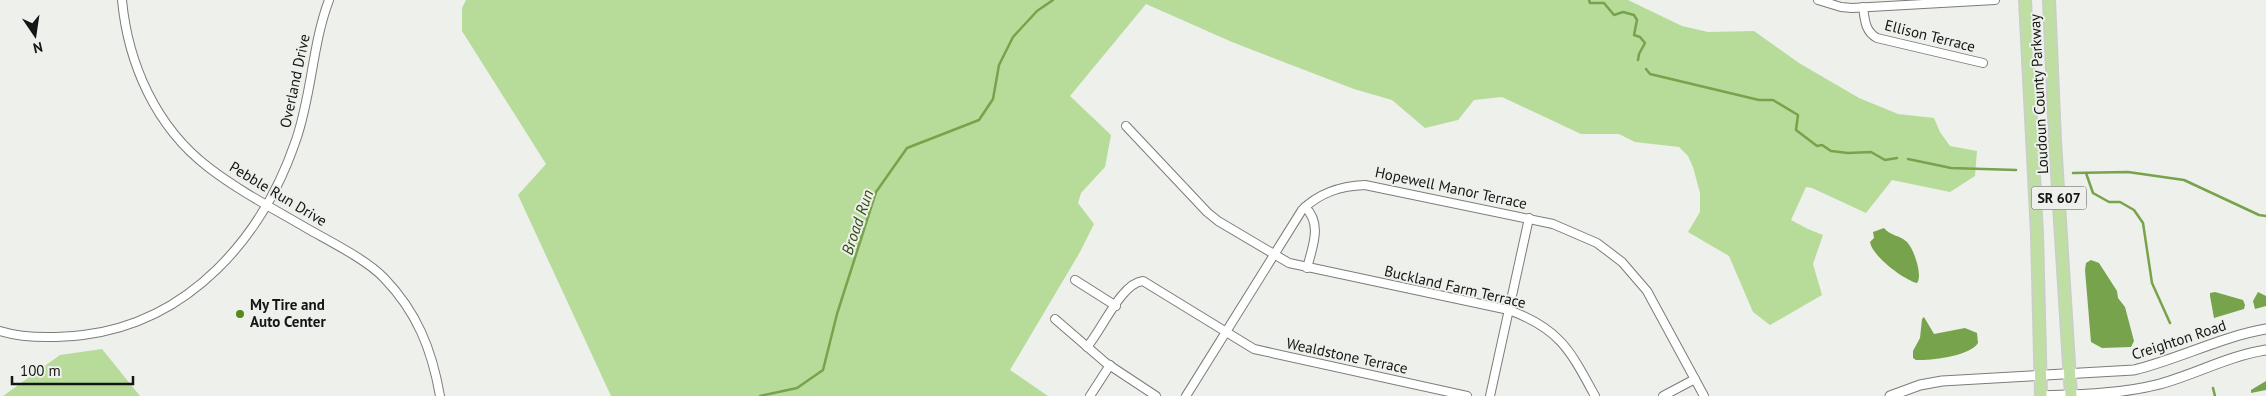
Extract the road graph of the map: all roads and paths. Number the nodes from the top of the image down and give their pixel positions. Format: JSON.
{"nodes":[{"id":1,"x":122,"y":0,"type":"edge"},
{"id":2,"x":329,"y":0,"type":"edge"},
{"id":3,"x":1818,"y":0,"type":"edge"},
{"id":4,"x":1995,"y":0,"type":"edge"},
{"id":5,"x":2025,"y":0,"type":"edge"},
{"id":6,"x":2049,"y":0,"type":"edge"},
{"id":7,"x":1863,"y":7,"type":"junction"},
{"id":8,"x":1983,"y":63,"type":"dead end"},
{"id":9,"x":1126,"y":126,"type":"dead end"},
{"id":10,"x":266,"y":205,"type":"junction"},
{"id":11,"x":1306,"y":207,"type":"junction"},
{"id":12,"x":1529,"y":218,"type":"junction"},
{"id":13,"x":1274,"y":256,"type":"junction"},
{"id":14,"x":1307,"y":268,"type":"junction"},
{"id":15,"x":1075,"y":280,"type":"dead end"},
{"id":16,"x":1116,"y":306,"type":"junction"},
{"id":17,"x":1509,"y":310,"type":"junction"},
{"id":18,"x":1055,"y":319,"type":"dead end"},
{"id":19,"x":2266,"y":329,"type":"edge"},
{"id":20,"x":0,"y":331,"type":"edge"},
{"id":21,"x":1225,"y":332,"type":"junction"},
{"id":22,"x":1087,"y":347,"type":"junction"},
{"id":23,"x":2266,"y":350,"type":"edge"},
{"id":24,"x":1110,"y":366,"type":"junction"},
{"id":25,"x":2070,"y":374,"type":"junction"},
{"id":26,"x":2040,"y":376,"type":"junction"},
{"id":27,"x":1695,"y":379,"type":"junction"},
{"id":28,"x":440,"y":396,"type":"edge"},
{"id":29,"x":1090,"y":396,"type":"edge"},
{"id":30,"x":1156,"y":396,"type":"edge"},
{"id":31,"x":1186,"y":396,"type":"edge"},
{"id":32,"x":1467,"y":396,"type":"edge"},
{"id":33,"x":1490,"y":396,"type":"edge"},
{"id":34,"x":1595,"y":396,"type":"edge"},
{"id":35,"x":1662,"y":396,"type":"edge"},
{"id":36,"x":1704,"y":396,"type":"edge"},
{"id":37,"x":1890,"y":396,"type":"edge"},
{"id":38,"x":2041,"y":396,"type":"edge"},
{"id":39,"x":2071,"y":396,"type":"edge"}],
"edges":[{"from":1,"to":10,"type":"street","name":"Pebble Run Drive"},
{"from":2,"to":10,"type":"street","name":"Overland Drive"},
{"from":3,"to":7,"type":"street"},
{"from":4,"to":7,"type":"street"},
{"from":5,"to":26,"type":"main road","name":"Loudoun County Parkway","number":"SR 607"},
{"from":6,"to":25,"type":"main road","name":"Loudoun County Parkway","number":"SR 607"},
{"from":7,"to":8,"type":"street","name":"Ellison Terrace"},
{"from":9,"to":13,"type":"street","name":"Buckland Farm Terrace"},
{"from":10,"to":20,"type":"street","name":"Overland Drive"},
{"from":10,"to":28,"type":"street","name":"Pebble Run Drive"},
{"from":11,"to":12,"type":"street","name":"Hopewell Manor Terrace"},
{"from":11,"to":13,"type":"street","name":"Hopewell Manor Terrace"},
{"from":11,"to":14,"type":"street"},
{"from":12,"to":17,"type":"street"},
{"from":12,"to":27,"type":"street","name":"Hopewell Manor Terrace"},
{"from":13,"to":14,"type":"street","name":"Buckland Farm Terrace"},
{"from":13,"to":21,"type":"street","name":"Hopewell Manor Terrace"},
{"from":14,"to":17,"type":"street","name":"Buckland Farm Terrace"},
{"from":15,"to":16,"type":"street"},
{"from":16,"to":21,"type":"street","name":"Wealdstone Terrace"},
{"from":16,"to":22,"type":"street","name":"Wealdstone Terrace"},
{"from":17,"to":33,"type":"street"},
{"from":17,"to":34,"type":"street","name":"Buckland Farm Terrace"},
{"from":18,"to":22,"type":"street"},
{"from":19,"to":25,"type":"street","name":"Creighton Road"},
{"from":21,"to":31,"type":"street","name":"Hopewell Manor Terrace"},
{"from":21,"to":32,"type":"street","name":"Wealdstone Terrace"},
{"from":22,"to":24,"type":"street"},
{"from":23,"to":39,"type":"street"},
{"from":24,"to":29,"type":"street"},
{"from":24,"to":30,"type":"street"},
{"from":25,"to":26,"type":"street","name":"Creighton Road"},
{"from":25,"to":39,"type":"main road","name":"Loudoun County Parkway","number":"SR 607"},
{"from":26,"to":37,"type":"street","name":"Creighton Road"},
{"from":26,"to":38,"type":"main road","name":"Loudoun County Parkway","number":"SR 607"},
{"from":27,"to":35,"type":"street"},
{"from":27,"to":36,"type":"street","name":"Hopewell Manor Terrace"},
{"from":38,"to":39,"type":"street"}]}
